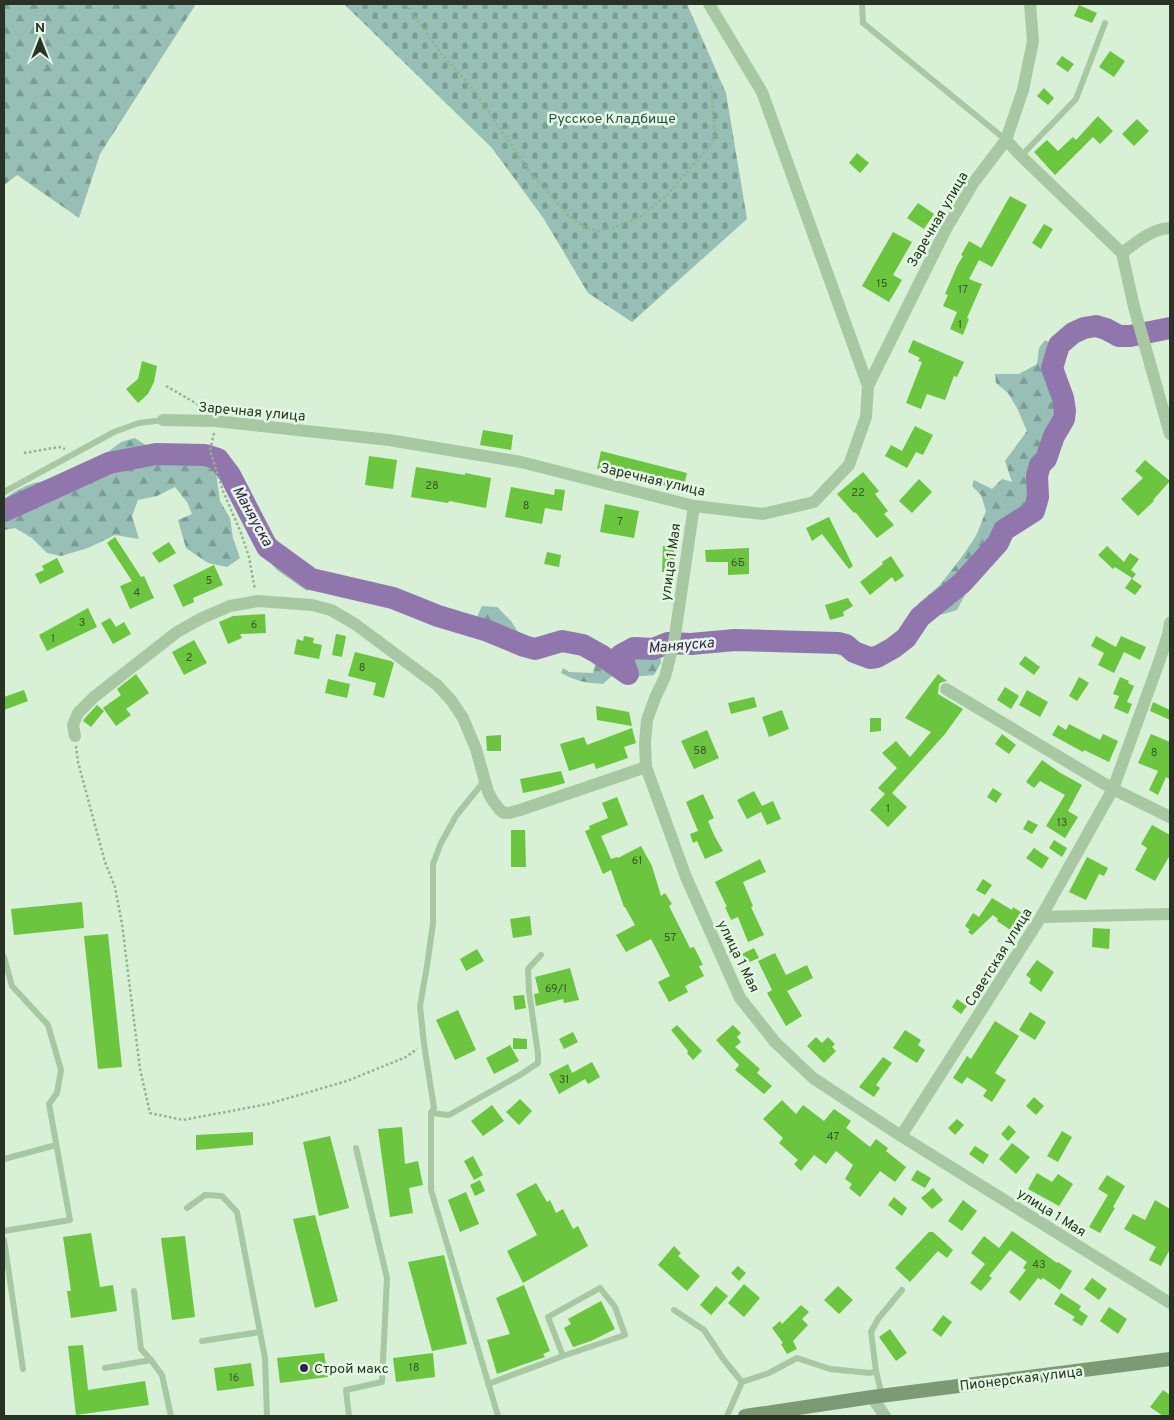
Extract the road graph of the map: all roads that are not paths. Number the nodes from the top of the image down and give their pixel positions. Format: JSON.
{"nodes":[{"id":1,"x":709,"y":4,"type":"edge"},
{"id":2,"x":862,"y":4,"type":"edge"},
{"id":3,"x":1030,"y":4,"type":"edge"},
{"id":4,"x":1105,"y":23,"type":"dead end"},
{"id":5,"x":1006,"y":140,"type":"junction"},
{"id":6,"x":1021,"y":156,"type":"junction"},
{"id":7,"x":1170,"y":228,"type":"edge"},
{"id":8,"x":1122,"y":253,"type":"junction"},
{"id":9,"x":868,"y":386,"type":"junction"},
{"id":10,"x":163,"y":420,"type":"joint"},
{"id":11,"x":1170,"y":434,"type":"edge"},
{"id":12,"x":4,"y":492,"type":"edge"},
{"id":13,"x":694,"y":506,"type":"junction"},
{"id":14,"x":1170,"y":623,"type":"edge"},
{"id":15,"x":946,"y":689,"type":"dead end"},
{"id":16,"x":75,"y":736,"type":"road end"},
{"id":17,"x":646,"y":766,"type":"junction"},
{"id":18,"x":485,"y":780,"type":"junction"},
{"id":19,"x":1113,"y":789,"type":"junction"},
{"id":20,"x":1170,"y":818,"type":"edge"},
{"id":21,"x":1170,"y":914,"type":"edge"},
{"id":22,"x":1041,"y":917,"type":"junction"},
{"id":23,"x":541,"y":955,"type":"dead end"},
{"id":24,"x":4,"y":957,"type":"edge"},
{"id":25,"x":431,"y":1113,"type":"junction"},
{"id":26,"x":902,"y":1136,"type":"junction"},
{"id":27,"x":56,"y":1145,"type":"junction"},
{"id":28,"x":356,"y":1148,"type":"dead end"},
{"id":29,"x":4,"y":1159,"type":"edge"},
{"id":30,"x":187,"y":1208,"type":"dead end"},
{"id":31,"x":4,"y":1231,"type":"edge"},
{"id":32,"x":4,"y":1240,"type":"edge"},
{"id":33,"x":902,"y":1290,"type":"dead end"},
{"id":34,"x":134,"y":1291,"type":"dead end"},
{"id":35,"x":1170,"y":1304,"type":"edge"},
{"id":36,"x":674,"y":1310,"type":"dead end"},
{"id":37,"x":260,"y":1332,"type":"junction"},
{"id":38,"x":202,"y":1341,"type":"dead end"},
{"id":39,"x":563,"y":1356,"type":"junction"},
{"id":40,"x":1170,"y":1359,"type":"edge"},
{"id":41,"x":151,"y":1360,"type":"junction"},
{"id":42,"x":105,"y":1368,"type":"dead end"},
{"id":43,"x":23,"y":1369,"type":"dead end"},
{"id":44,"x":876,"y":1371,"type":"junction"},
{"id":45,"x":742,"y":1382,"type":"junction"},
{"id":46,"x":488,"y":1384,"type":"junction"},
{"id":47,"x":877,"y":1396,"type":"junction"},
{"id":48,"x":171,"y":1416,"type":"edge"},
{"id":49,"x":267,"y":1416,"type":"edge"},
{"id":50,"x":349,"y":1416,"type":"edge"},
{"id":51,"x":498,"y":1416,"type":"edge"},
{"id":52,"x":727,"y":1416,"type":"edge"},
{"id":53,"x":745,"y":1416,"type":"edge"},
{"id":54,"x":885,"y":1416,"type":"edge"}],
"edges":[{"from":1,"to":9,"type":"street"},
{"from":2,"to":5,"type":"lane"},
{"from":3,"to":5,"type":"street","name":"Заречная улица"},
{"from":4,"to":6,"type":"lane"},
{"from":5,"to":6,"type":"street"},
{"from":5,"to":9,"type":"street","name":"Заречная улица"},
{"from":6,"to":8,"type":"street"},
{"from":7,"to":8,"type":"street"},
{"from":8,"to":11,"type":"street"},
{"from":9,"to":13,"type":"street","name":"Заречная улица"},
{"from":10,"to":12,"type":"lane"},
{"from":10,"to":13,"type":"street","name":"Заречная улица"},
{"from":13,"to":17,"type":"street","name":"улица 1 Мая"},
{"from":14,"to":19,"type":"street","name":"Советская улица"},
{"from":15,"to":19,"type":"street"},
{"from":16,"to":18,"type":"street"},
{"from":17,"to":18,"type":"street"},
{"from":17,"to":26,"type":"street","name":"улица 1 Мая"},
{"from":18,"to":25,"type":"lane"},
{"from":19,"to":20,"type":"street"},
{"from":19,"to":22,"type":"street","name":"Советская улица"},
{"from":21,"to":22,"type":"street"},
{"from":22,"to":26,"type":"street","name":"Советская улица"},
{"from":23,"to":25,"type":"lane"},
{"from":24,"to":27,"type":"lane"},
{"from":25,"to":46,"type":"lane"},
{"from":26,"to":35,"type":"street","name":"улица 1 Мая"},
{"from":27,"to":29,"type":"lane"},
{"from":27,"to":31,"type":"lane"},
{"from":28,"to":50,"type":"lane"},
{"from":30,"to":37,"type":"lane"},
{"from":32,"to":43,"type":"lane"},
{"from":33,"to":44,"type":"lane"},
{"from":34,"to":41,"type":"lane"},
{"from":36,"to":45,"type":"lane"},
{"from":37,"to":38,"type":"lane"},
{"from":37,"to":49,"type":"lane"},
{"from":39,"to":39,"type":"lane"},
{"from":39,"to":46,"type":"lane"},
{"from":40,"to":47,"type":"main road","name":"Пионерская улица"},
{"from":41,"to":42,"type":"lane"},
{"from":41,"to":48,"type":"lane"},
{"from":44,"to":45,"type":"lane"},
{"from":44,"to":47,"type":"lane"},
{"from":45,"to":52,"type":"lane"},
{"from":46,"to":51,"type":"lane"},
{"from":47,"to":53,"type":"main road","name":"Пионерская улица"},
{"from":47,"to":54,"type":"street"}]}
